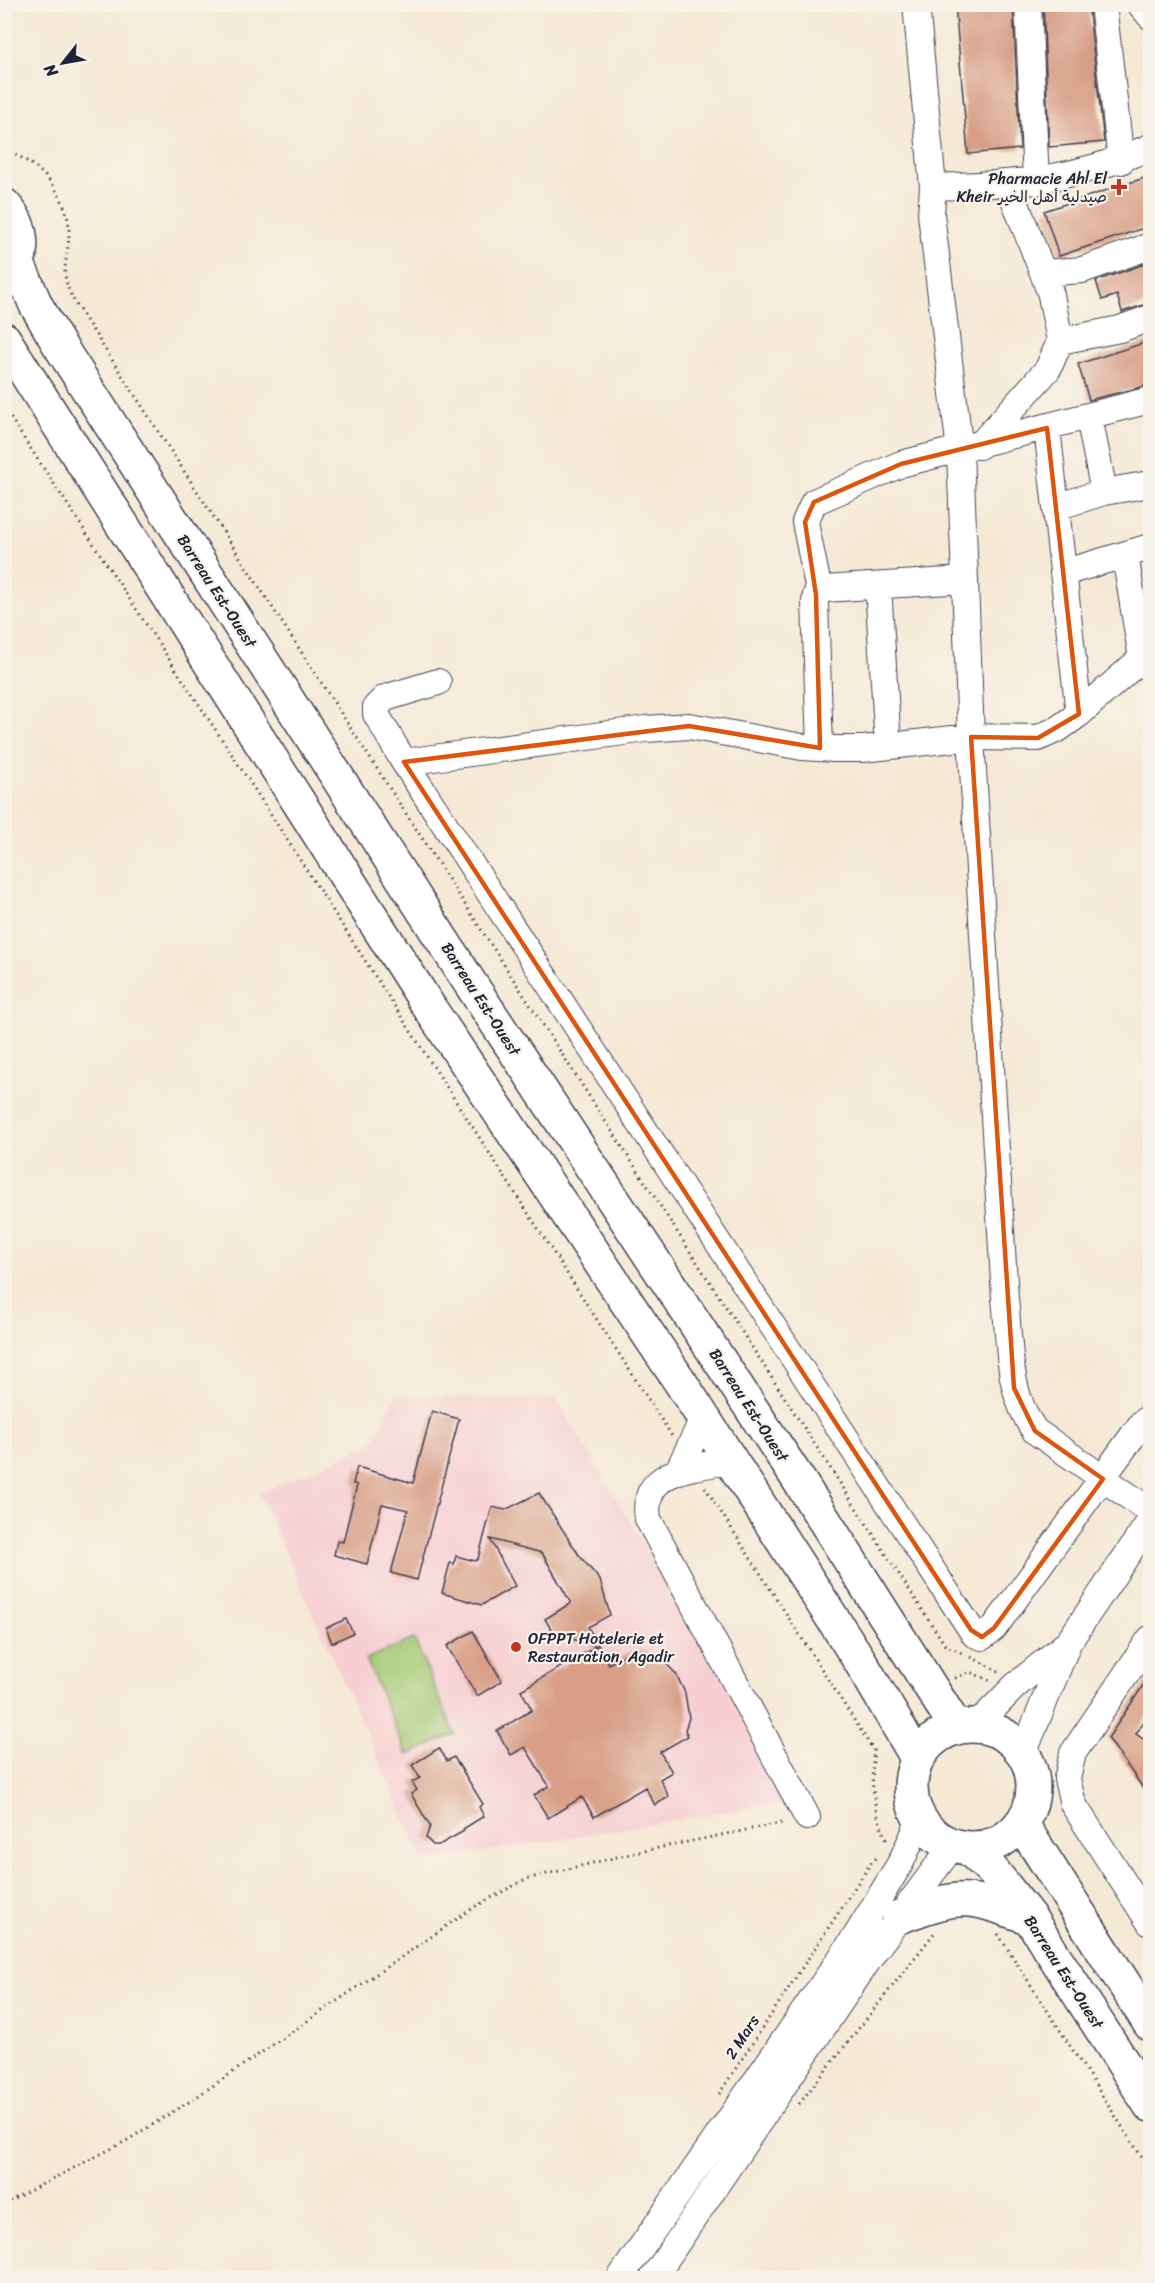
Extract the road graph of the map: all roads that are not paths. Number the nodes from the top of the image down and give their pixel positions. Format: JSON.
{"nodes":[{"id":1,"x":916,"y":4,"type":"edge"},
{"id":2,"x":1028,"y":4,"type":"edge"},
{"id":3,"x":1103,"y":4,"type":"edge"},
{"id":4,"x":1140,"y":4,"type":"edge"},
{"id":5,"x":1150,"y":16,"type":"edge"},
{"id":6,"x":1150,"y":147,"type":"edge"},
{"id":7,"x":1120,"y":161,"type":"junction"},
{"id":8,"x":1036,"y":182,"type":"junction"},
{"id":9,"x":1008,"y":184,"type":"junction"},
{"id":10,"x":933,"y":187,"type":"junction"},
{"id":11,"x":4,"y":205,"type":"edge"},
{"id":12,"x":1150,"y":246,"type":"edge"},
{"id":13,"x":1043,"y":273,"type":"junction"},
{"id":14,"x":11,"y":274,"type":"edge"},
{"id":15,"x":1150,"y":318,"type":"edge"},
{"id":16,"x":4,"y":339,"type":"edge"},
{"id":17,"x":1060,"y":341,"type":"junction"},
{"id":18,"x":4,"y":369,"type":"edge"},
{"id":19,"x":35,"y":383,"type":"junction"},
{"id":20,"x":1150,"y":400,"type":"edge"},
{"id":21,"x":1089,"y":417,"type":"junction"},
{"id":22,"x":1047,"y":428,"type":"junction"},
{"id":23,"x":970,"y":448,"type":"junction"},
{"id":24,"x":1150,"y":484,"type":"edge"},
{"id":25,"x":1104,"y":492,"type":"junction"},
{"id":26,"x":1056,"y":507,"type":"junction"},
{"id":27,"x":1150,"y":547,"type":"edge"},
{"id":28,"x":1125,"y":555,"type":"junction"},
{"id":29,"x":1063,"y":573,"type":"junction"},
{"id":30,"x":963,"y":580,"type":"junction"},
{"id":31,"x":878,"y":586,"type":"junction"},
{"id":32,"x":819,"y":591,"type":"junction"},
{"id":33,"x":1146,"y":655,"type":"edge"},
{"id":34,"x":438,"y":682,"type":"dead end"},
{"id":35,"x":1080,"y":714,"type":"junction"},
{"id":36,"x":971,"y":737,"type":"junction"},
{"id":37,"x":888,"y":746,"type":"junction"},
{"id":38,"x":820,"y":748,"type":"junction"},
{"id":39,"x":404,"y":762,"type":"junction"},
{"id":40,"x":1150,"y":1417,"type":"edge"},
{"id":41,"x":703,"y":1419,"type":"junction"},
{"id":42,"x":731,"y":1461,"type":"junction"},
{"id":43,"x":685,"y":1464,"type":"junction"},
{"id":44,"x":1103,"y":1479,"type":"junction"},
{"id":45,"x":1150,"y":1511,"type":"edge"},
{"id":46,"x":1150,"y":1521,"type":"edge"},
{"id":47,"x":1150,"y":1639,"type":"edge"},
{"id":48,"x":1068,"y":1643,"type":"junction"},
{"id":49,"x":966,"y":1727,"type":"junction"},
{"id":50,"x":1023,"y":1754,"type":"junction"},
{"id":51,"x":917,"y":1758,"type":"junction"},
{"id":52,"x":807,"y":1817,"type":"road end"},
{"id":53,"x":920,"y":1820,"type":"junction"},
{"id":54,"x":1021,"y":1823,"type":"junction"},
{"id":55,"x":961,"y":1847,"type":"junction"},
{"id":56,"x":899,"y":1917,"type":"junction"},
{"id":57,"x":1030,"y":1918,"type":"junction"},
{"id":58,"x":1150,"y":1923,"type":"edge"},
{"id":59,"x":1150,"y":2024,"type":"edge"},
{"id":60,"x":1150,"y":2104,"type":"edge"},
{"id":61,"x":620,"y":2278,"type":"edge"},
{"id":62,"x":653,"y":2278,"type":"edge"}],
"edges":[{"from":1,"to":10,"type":"street"},
{"from":2,"to":8,"type":"street"},
{"from":3,"to":7,"type":"street"},
{"from":4,"to":5,"type":"street"},
{"from":6,"to":7,"type":"street"},
{"from":7,"to":8,"type":"street"},
{"from":8,"to":9,"type":"street"},
{"from":9,"to":10,"type":"street"},
{"from":9,"to":13,"type":"street"},
{"from":10,"to":23,"type":"street"},
{"from":11,"to":14,"type":"main road"},
{"from":12,"to":13,"type":"street"},
{"from":13,"to":17,"type":"street"},
{"from":14,"to":49,"type":"main road","name":"Barreau Est-Ouest"},
{"from":15,"to":17,"type":"street"},
{"from":16,"to":19,"type":"main road"},
{"from":17,"to":23,"type":"street"},
{"from":18,"to":19,"type":"main road"},
{"from":19,"to":41,"type":"main road"},
{"from":20,"to":21,"type":"street"},
{"from":21,"to":22,"type":"street"},
{"from":21,"to":25,"type":"street"},
{"from":22,"to":23,"type":"street"},
{"from":22,"to":26,"type":"street"},
{"from":23,"to":30,"type":"street"},
{"from":23,"to":32,"type":"street"},
{"from":24,"to":25,"type":"street"},
{"from":25,"to":26,"type":"street"},
{"from":26,"to":29,"type":"street"},
{"from":27,"to":28,"type":"street"},
{"from":28,"to":29,"type":"street"},
{"from":28,"to":33,"type":"street"},
{"from":29,"to":35,"type":"street"},
{"from":30,"to":31,"type":"street"},
{"from":30,"to":36,"type":"street"},
{"from":31,"to":32,"type":"street"},
{"from":31,"to":37,"type":"street"},
{"from":32,"to":38,"type":"street"},
{"from":33,"to":35,"type":"street"},
{"from":34,"to":39,"type":"street"},
{"from":35,"to":36,"type":"street"},
{"from":36,"to":37,"type":"street"},
{"from":36,"to":44,"type":"street"},
{"from":37,"to":38,"type":"street"},
{"from":38,"to":39,"type":"street"},
{"from":39,"to":44,"type":"street"},
{"from":40,"to":44,"type":"street"},
{"from":41,"to":42,"type":"main road"},
{"from":41,"to":43,"type":"street"},
{"from":42,"to":43,"type":"street"},
{"from":42,"to":51,"type":"main road"},
{"from":43,"to":52,"type":"street"},
{"from":44,"to":45,"type":"street"},
{"from":46,"to":48,"type":"street"},
{"from":47,"to":58,"type":"street"},
{"from":48,"to":49,"type":"street"},
{"from":48,"to":50,"type":"street"},
{"from":49,"to":50,"type":"main road"},
{"from":49,"to":51,"type":"main road"},
{"from":50,"to":54,"type":"main road"},
{"from":51,"to":53,"type":"main road"},
{"from":53,"to":55,"type":"main road"},
{"from":53,"to":61,"type":"street"},
{"from":54,"to":55,"type":"main road"},
{"from":54,"to":59,"type":"main road"},
{"from":55,"to":56,"type":"street"},
{"from":55,"to":57,"type":"main road","name":"Barreau Est-Ouest"},
{"from":56,"to":57,"type":"main road"},
{"from":56,"to":62,"type":"street"},
{"from":57,"to":60,"type":"main road","name":"Barreau Est-Ouest"}]}
